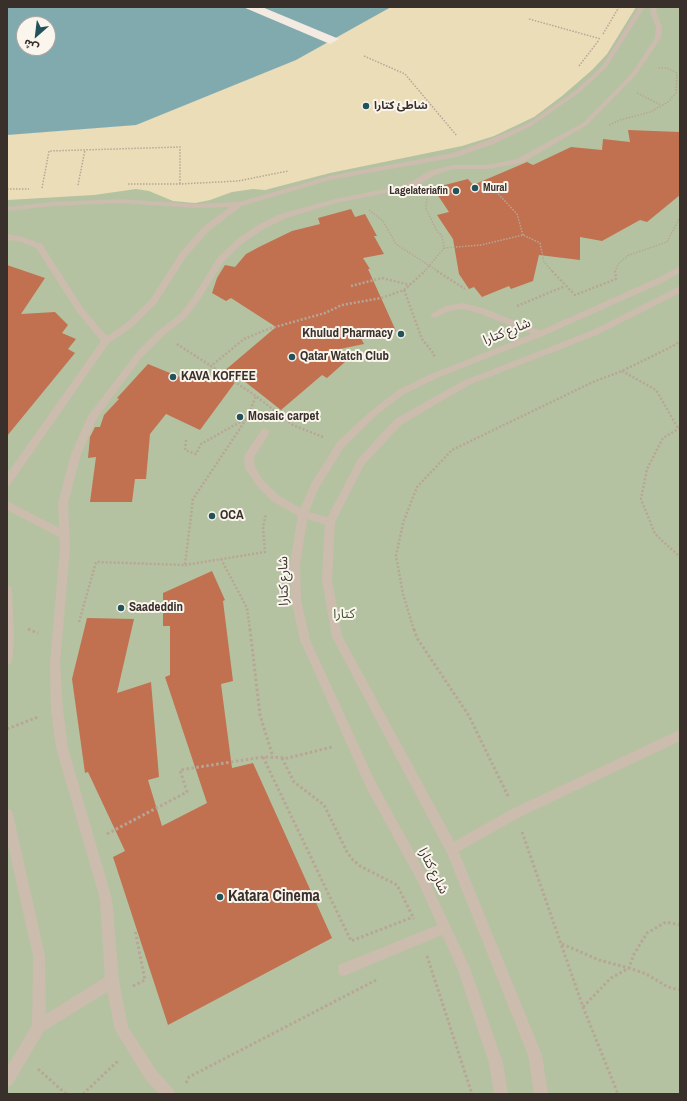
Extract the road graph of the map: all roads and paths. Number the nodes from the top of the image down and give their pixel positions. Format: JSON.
{"nodes":[{"id":1,"x":618,"y":7,"type":"edge"},
{"id":2,"x":642,"y":7,"type":"edge"},
{"id":3,"x":654,"y":7,"type":"edge"},
{"id":4,"x":529,"y":19,"type":"dead end"},
{"id":5,"x":600,"y":39,"type":"junction"},
{"id":6,"x":619,"y":44,"type":"junction"},
{"id":7,"x":364,"y":56,"type":"dead end"},
{"id":8,"x":576,"y":69,"type":"dead end"},
{"id":9,"x":656,"y":69,"type":"dead end"},
{"id":10,"x":636,"y":92,"type":"dead end"},
{"id":11,"x":662,"y":106,"type":"junction"},
{"id":12,"x":609,"y":125,"type":"dead end"},
{"id":13,"x":462,"y":135,"type":"dead end"},
{"id":14,"x":458,"y":136,"type":"junction"},
{"id":15,"x":451,"y":138,"type":"dead end"},
{"id":16,"x":85,"y":150,"type":"junction"},
{"id":17,"x":479,"y":167,"type":"junction"},
{"id":18,"x":289,"y":171,"type":"dead end"},
{"id":19,"x":85,"y":184,"type":"dead end"},
{"id":20,"x":127,"y":184,"type":"dead end"},
{"id":21,"x":180,"y":184,"type":"junction"},
{"id":22,"x":71,"y":185,"type":"dead end"},
{"id":23,"x":78,"y":185,"type":"junction"},
{"id":24,"x":7,"y":189,"type":"edge"},
{"id":25,"x":428,"y":192,"type":"dead end"},
{"id":26,"x":239,"y":204,"type":"junction"},
{"id":27,"x":7,"y":209,"type":"edge"},
{"id":28,"x":367,"y":209,"type":"dead end"},
{"id":29,"x":680,"y":218,"type":"edge"},
{"id":30,"x":523,"y":235,"type":"junction"},
{"id":31,"x":7,"y":237,"type":"edge"},
{"id":32,"x":444,"y":248,"type":"junction"},
{"id":33,"x":429,"y":265,"type":"junction"},
{"id":34,"x":680,"y":269,"type":"edge"},
{"id":35,"x":410,"y":285,"type":"junction"},
{"id":36,"x":351,"y":286,"type":"dead end"},
{"id":37,"x":565,"y":286,"type":"junction"},
{"id":38,"x":680,"y":288,"type":"edge"},
{"id":39,"x":404,"y":290,"type":"junction"},
{"id":40,"x":467,"y":290,"type":"dead end"},
{"id":41,"x":434,"y":315,"type":"dead end"},
{"id":42,"x":494,"y":315,"type":"junction"},
{"id":43,"x":161,"y":333,"type":"junction"},
{"id":44,"x":540,"y":334,"type":"junction"},
{"id":45,"x":106,"y":341,"type":"junction"},
{"id":46,"x":680,"y":341,"type":"edge"},
{"id":47,"x":434,"y":354,"type":"dead end"},
{"id":48,"x":211,"y":366,"type":"junction"},
{"id":49,"x":622,"y":371,"type":"junction"},
{"id":50,"x":256,"y":396,"type":"junction"},
{"id":51,"x":247,"y":418,"type":"junction"},
{"id":52,"x":679,"y":428,"type":"edge"},
{"id":53,"x":265,"y":432,"type":"dead end"},
{"id":54,"x":315,"y":434,"type":"dead end"},
{"id":55,"x":186,"y":440,"type":"dead end"},
{"id":56,"x":7,"y":482,"type":"edge"},
{"id":57,"x":275,"y":498,"type":"junction"},
{"id":58,"x":7,"y":505,"type":"edge"},
{"id":59,"x":303,"y":514,"type":"junction"},
{"id":60,"x":330,"y":522,"type":"junction"},
{"id":61,"x":64,"y":535,"type":"junction"},
{"id":62,"x":680,"y":557,"type":"edge"},
{"id":63,"x":221,"y":559,"type":"junction"},
{"id":64,"x":185,"y":565,"type":"junction"},
{"id":65,"x":7,"y":590,"type":"edge"},
{"id":66,"x":9,"y":622,"type":"junction"},
{"id":67,"x":78,"y":626,"type":"dead end"},
{"id":68,"x":58,"y":640,"type":"junction"},
{"id":69,"x":7,"y":660,"type":"edge"},
{"id":70,"x":57,"y":710,"type":"junction"},
{"id":71,"x":7,"y":728,"type":"edge"},
{"id":72,"x":679,"y":736,"type":"edge"},
{"id":73,"x":316,"y":752,"type":"dead end"},
{"id":74,"x":263,"y":757,"type":"junction"},
{"id":75,"x":273,"y":757,"type":"junction"},
{"id":76,"x":282,"y":758,"type":"junction"},
{"id":77,"x":516,"y":813,"type":"junction"},
{"id":78,"x":7,"y":814,"type":"edge"},
{"id":79,"x":103,"y":836,"type":"dead end"},
{"id":80,"x":452,"y":849,"type":"junction"},
{"id":81,"x":413,"y":917,"type":"junction"},
{"id":82,"x":680,"y":926,"type":"edge"},
{"id":83,"x":445,"y":928,"type":"junction"},
{"id":84,"x":135,"y":930,"type":"dead end"},
{"id":85,"x":421,"y":938,"type":"junction"},
{"id":86,"x":562,"y":944,"type":"junction"},
{"id":87,"x":629,"y":968,"type":"junction"},
{"id":88,"x":344,"y":970,"type":"dead end"},
{"id":89,"x":132,"y":979,"type":"dead end"},
{"id":90,"x":112,"y":981,"type":"junction"},
{"id":91,"x":364,"y":986,"type":"dead end"},
{"id":92,"x":680,"y":990,"type":"edge"},
{"id":93,"x":583,"y":1007,"type":"junction"},
{"id":94,"x":39,"y":1026,"type":"junction"},
{"id":95,"x":133,"y":1047,"type":"junction"},
{"id":96,"x":7,"y":1080,"type":"edge"},
{"id":97,"x":183,"y":1088,"type":"dead end"},
{"id":98,"x":83,"y":1094,"type":"edge"},
{"id":99,"x":168,"y":1094,"type":"edge"},
{"id":100,"x":472,"y":1094,"type":"edge"},
{"id":101,"x":501,"y":1094,"type":"edge"},
{"id":102,"x":541,"y":1094,"type":"edge"},
{"id":103,"x":618,"y":1094,"type":"edge"}],
"edges":[{"from":1,"to":5,"type":"path"},
{"from":2,"to":6,"type":"street"},
{"from":3,"to":17,"type":"street"},
{"from":4,"to":5,"type":"path"},
{"from":5,"to":6,"type":"path"},
{"from":5,"to":8,"type":"path"},
{"from":6,"to":26,"type":"street"},
{"from":7,"to":14,"type":"path"},
{"from":9,"to":11,"type":"path"},
{"from":10,"to":11,"type":"path"},
{"from":11,"to":12,"type":"path"},
{"from":13,"to":14,"type":"path"},
{"from":14,"to":15,"type":"path"},
{"from":16,"to":21,"type":"path"},
{"from":16,"to":23,"type":"path"},
{"from":16,"to":24,"type":"path"},
{"from":17,"to":30,"type":"path"},
{"from":17,"to":43,"type":"street"},
{"from":18,"to":21,"type":"path"},
{"from":19,"to":23,"type":"path"},
{"from":20,"to":21,"type":"path"},
{"from":22,"to":23,"type":"path"},
{"from":25,"to":32,"type":"path"},
{"from":26,"to":27,"type":"street"},
{"from":26,"to":45,"type":"street"},
{"from":28,"to":33,"type":"path"},
{"from":29,"to":37,"type":"path"},
{"from":30,"to":32,"type":"path"},
{"from":30,"to":37,"type":"path"},
{"from":31,"to":45,"type":"street"},
{"from":32,"to":33,"type":"path"},
{"from":33,"to":35,"type":"path"},
{"from":33,"to":40,"type":"path"},
{"from":34,"to":44,"type":"street","name":"شارع كتارا"},
{"from":35,"to":36,"type":"path"},
{"from":35,"to":39,"type":"path"},
{"from":37,"to":42,"type":"path"},
{"from":38,"to":60,"type":"street","name":"شارع كتارا"},
{"from":39,"to":47,"type":"path"},
{"from":39,"to":48,"type":"path"},
{"from":41,"to":42,"type":"street"},
{"from":42,"to":44,"type":"street"},
{"from":43,"to":48,"type":"path"},
{"from":43,"to":61,"type":"street"},
{"from":44,"to":59,"type":"street","name":"شارع كتارا"},
{"from":45,"to":56,"type":"street"},
{"from":46,"to":49,"type":"path"},
{"from":48,"to":50,"type":"path"},
{"from":49,"to":52,"type":"path"},
{"from":49,"to":77,"type":"path"},
{"from":50,"to":51,"type":"path"},
{"from":50,"to":54,"type":"path"},
{"from":51,"to":55,"type":"path"},
{"from":51,"to":64,"type":"path"},
{"from":52,"to":62,"type":"path"},
{"from":53,"to":57,"type":"street"},
{"from":57,"to":59,"type":"street"},
{"from":57,"to":63,"type":"path"},
{"from":58,"to":61,"type":"street"},
{"from":59,"to":60,"type":"street"},
{"from":59,"to":83,"type":"street","name":"شارع كتارا"},
{"from":60,"to":80,"type":"street","name":"شارع كتارا"},
{"from":61,"to":68,"type":"street"},
{"from":63,"to":64,"type":"path"},
{"from":63,"to":75,"type":"path"},
{"from":64,"to":67,"type":"path"},
{"from":65,"to":66,"type":"street"},
{"from":66,"to":68,"type":"path"},
{"from":66,"to":69,"type":"street"},
{"from":68,"to":70,"type":"street"},
{"from":70,"to":71,"type":"path"},
{"from":70,"to":90,"type":"street"},
{"from":72,"to":77,"type":"street"},
{"from":73,"to":76,"type":"path"},
{"from":74,"to":75,"type":"path"},
{"from":74,"to":79,"type":"path"},
{"from":74,"to":81,"type":"path"},
{"from":75,"to":76,"type":"path"},
{"from":76,"to":81,"type":"path"},
{"from":77,"to":80,"type":"street"},
{"from":77,"to":86,"type":"path"},
{"from":78,"to":94,"type":"street"},
{"from":80,"to":102,"type":"street","name":"شارع كتارا"},
{"from":81,"to":85,"type":"path"},
{"from":82,"to":87,"type":"path"},
{"from":83,"to":85,"type":"street"},
{"from":83,"to":101,"type":"street","name":"شارع كتارا"},
{"from":84,"to":89,"type":"path"},
{"from":85,"to":88,"type":"street"},
{"from":85,"to":100,"type":"path"},
{"from":86,"to":87,"type":"path"},
{"from":86,"to":93,"type":"path"},
{"from":87,"to":92,"type":"path"},
{"from":87,"to":93,"type":"path"},
{"from":90,"to":94,"type":"street"},
{"from":90,"to":95,"type":"street"},
{"from":91,"to":97,"type":"path"},
{"from":93,"to":103,"type":"path"},
{"from":94,"to":96,"type":"street"},
{"from":95,"to":98,"type":"path"},
{"from":95,"to":99,"type":"street"}]}
